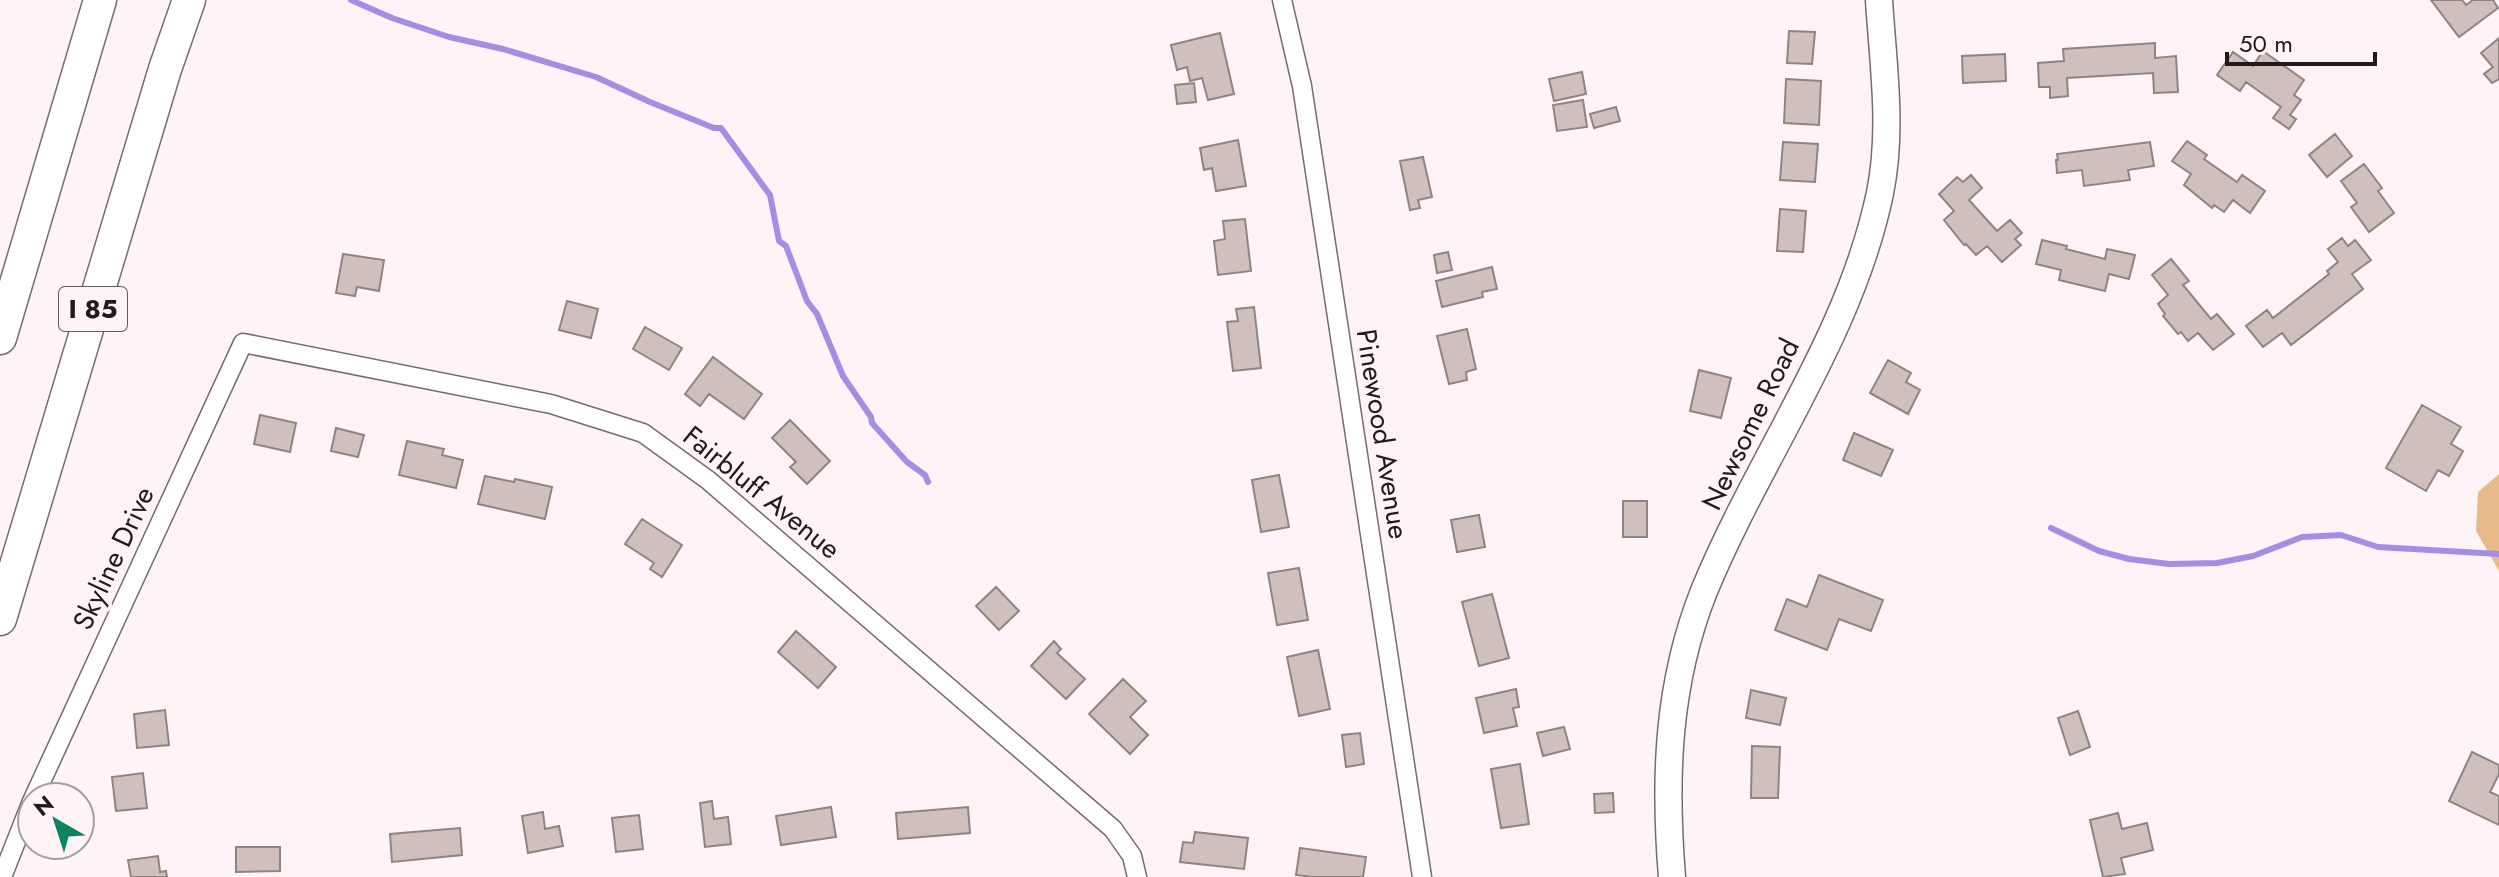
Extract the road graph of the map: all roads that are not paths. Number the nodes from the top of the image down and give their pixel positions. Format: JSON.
{"nodes":[{"id":1,"x":100,"y":0,"type":"edge"},
{"id":2,"x":189,"y":0,"type":"edge"},
{"id":3,"x":1282,"y":0,"type":"edge"},
{"id":4,"x":1879,"y":0,"type":"edge"},
{"id":5,"x":0,"y":338,"type":"edge"},
{"id":6,"x":243,"y":343,"type":"joint"},
{"id":7,"x":0,"y":619,"type":"edge"},
{"id":8,"x":41,"y":781,"type":"edge"},
{"id":9,"x":16,"y":842,"type":"edge"},
{"id":10,"x":2,"y":877,"type":"edge"},
{"id":11,"x":1137,"y":877,"type":"edge"},
{"id":12,"x":1422,"y":877,"type":"edge"},
{"id":13,"x":1672,"y":877,"type":"edge"}],
"edges":[{"from":1,"to":5,"type":"highway"},
{"from":2,"to":7,"type":"highway","number":"I 85"},
{"from":3,"to":12,"type":"street","name":"Pinewood Avenue"},
{"from":4,"to":13,"type":"street","name":"Newsome Road"},
{"from":6,"to":8,"type":"street","name":"Skyline Drive"},
{"from":6,"to":11,"type":"street","name":"Fairbluff Avenue"},
{"from":9,"to":10,"type":"street","name":"Skyline Drive"}]}
